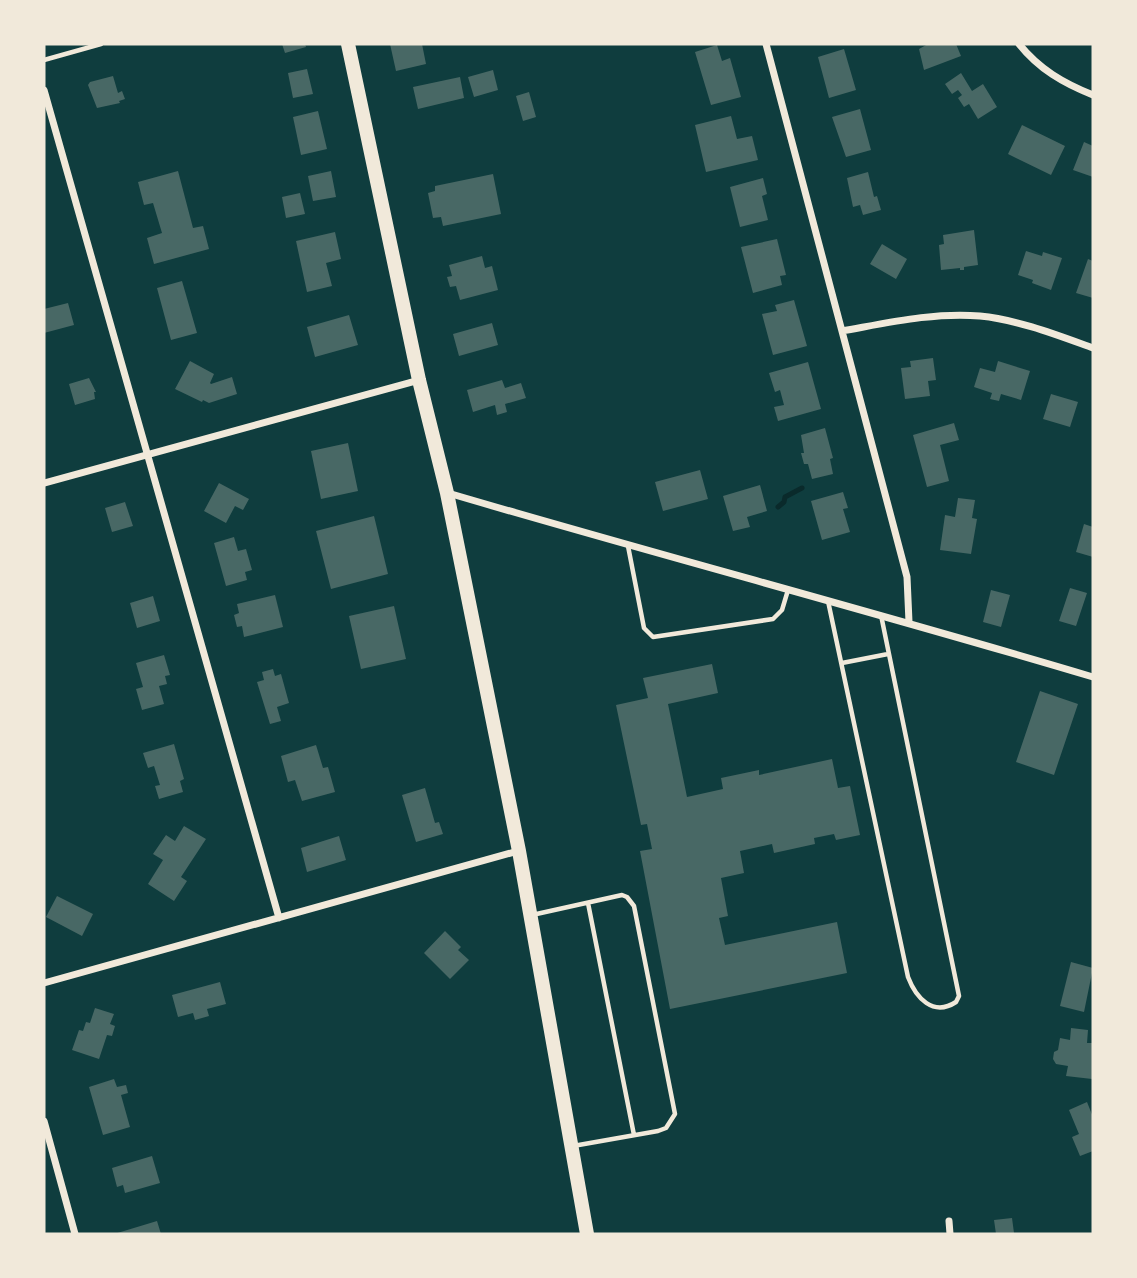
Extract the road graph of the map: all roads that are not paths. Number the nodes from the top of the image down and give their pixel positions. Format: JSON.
{"nodes":[{"id":1,"x":101,"y":44,"type":"edge"},
{"id":2,"x":348,"y":44,"type":"edge"},
{"id":3,"x":766,"y":44,"type":"edge"},
{"id":4,"x":1019,"y":44,"type":"edge"},
{"id":5,"x":44,"y":60,"type":"edge"},
{"id":6,"x":44,"y":90,"type":"edge"},
{"id":7,"x":1093,"y":95,"type":"edge"},
{"id":8,"x":842,"y":331,"type":"junction"},
{"id":9,"x":1093,"y":348,"type":"edge"},
{"id":10,"x":419,"y":380,"type":"junction"},
{"id":11,"x":146,"y":455,"type":"junction"},
{"id":12,"x":44,"y":483,"type":"edge"},
{"id":13,"x":447,"y":493,"type":"junction"},
{"id":14,"x":628,"y":546,"type":"junction"},
{"id":15,"x":788,"y":589,"type":"junction"},
{"id":16,"x":828,"y":600,"type":"junction"},
{"id":17,"x":880,"y":614,"type":"junction"},
{"id":18,"x":909,"y":622,"type":"junction"},
{"id":19,"x":888,"y":654,"type":"junction"},
{"id":20,"x":842,"y":663,"type":"junction"},
{"id":21,"x":1093,"y":677,"type":"edge"},
{"id":22,"x":519,"y":851,"type":"junction"},
{"id":23,"x":588,"y":903,"type":"junction"},
{"id":24,"x":532,"y":915,"type":"junction"},
{"id":25,"x":279,"y":918,"type":"junction"},
{"id":26,"x":44,"y":983,"type":"edge"},
{"id":27,"x":44,"y":1121,"type":"edge"},
{"id":28,"x":634,"y":1135,"type":"junction"},
{"id":29,"x":572,"y":1146,"type":"junction"},
{"id":30,"x":948,"y":1221,"type":"dead end"},
{"id":31,"x":75,"y":1234,"type":"edge"},
{"id":32,"x":587,"y":1234,"type":"edge"},
{"id":33,"x":950,"y":1234,"type":"edge"}],
"edges":[{"from":1,"to":5,"type":"lane"},
{"from":2,"to":10,"type":"highway"},
{"from":3,"to":8,"type":"street"},
{"from":4,"to":7,"type":"street"},
{"from":6,"to":11,"type":"street"},
{"from":8,"to":9,"type":"street"},
{"from":8,"to":18,"type":"street"},
{"from":10,"to":11,"type":"street"},
{"from":10,"to":13,"type":"highway"},
{"from":11,"to":12,"type":"street"},
{"from":11,"to":25,"type":"street"},
{"from":13,"to":14,"type":"street"},
{"from":13,"to":22,"type":"highway"},
{"from":14,"to":15,"type":"street"},
{"from":14,"to":15,"type":"lane"},
{"from":15,"to":16,"type":"street"},
{"from":16,"to":17,"type":"street"},
{"from":16,"to":20,"type":"lane"},
{"from":17,"to":18,"type":"street"},
{"from":17,"to":19,"type":"lane"},
{"from":18,"to":21,"type":"street"},
{"from":19,"to":20,"type":"lane"},
{"from":19,"to":20,"type":"lane"},
{"from":22,"to":24,"type":"highway"},
{"from":22,"to":25,"type":"street"},
{"from":23,"to":24,"type":"lane"},
{"from":23,"to":28,"type":"lane"},
{"from":23,"to":28,"type":"lane"},
{"from":24,"to":29,"type":"highway"},
{"from":25,"to":26,"type":"street"},
{"from":27,"to":31,"type":"street"},
{"from":28,"to":29,"type":"lane"},
{"from":29,"to":32,"type":"highway"},
{"from":30,"to":33,"type":"street"}]}
